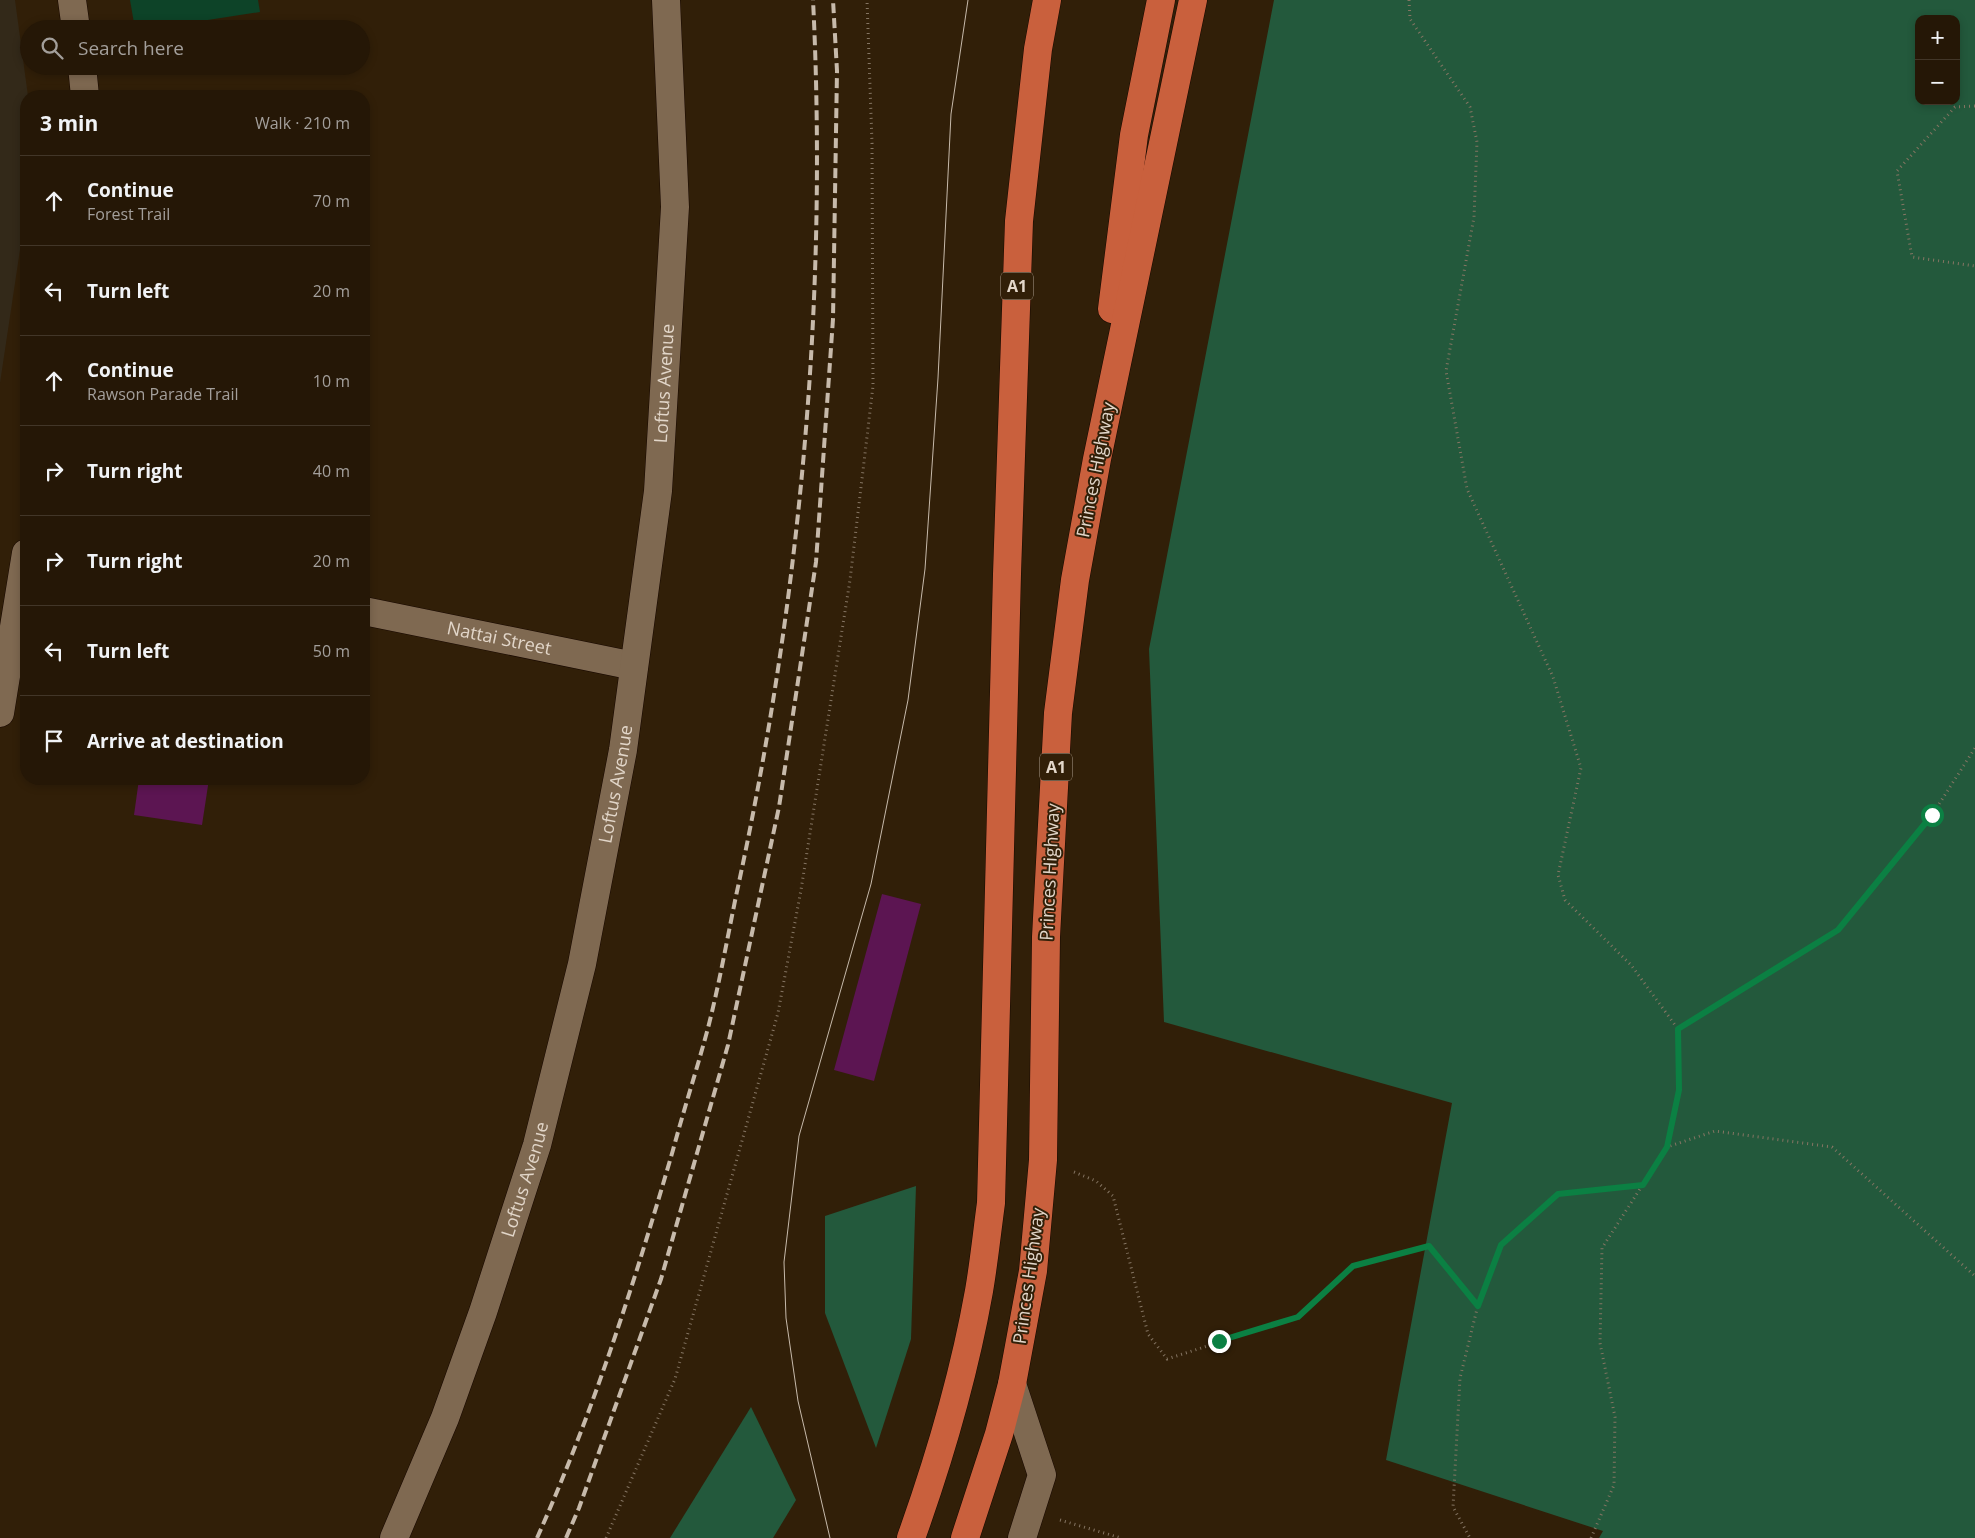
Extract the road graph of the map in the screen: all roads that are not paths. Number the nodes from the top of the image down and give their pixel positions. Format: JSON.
{"nodes":[{"id":1,"x":72,"y":0,"type":"edge"},
{"id":2,"x":666,"y":0,"type":"edge"},
{"id":3,"x":1047,"y":0,"type":"edge"},
{"id":4,"x":1161,"y":0,"type":"edge"},
{"id":5,"x":1193,"y":0,"type":"edge"},
{"id":6,"x":75,"y":20,"type":"edge"},
{"id":7,"x":83,"y":75,"type":"edge"},
{"id":8,"x":84,"y":90,"type":"edge"},
{"id":9,"x":1097,"y":459,"type":"junction"},
{"id":10,"x":20,"y":588,"type":"edge"},
{"id":11,"x":370,"y":612,"type":"edge"},
{"id":12,"x":634,"y":666,"type":"junction"},
{"id":13,"x":1,"y":698,"type":"edge"},
{"id":14,"x":1012,"y":1384,"type":"junction"},
{"id":15,"x":394,"y":1538,"type":"edge"},
{"id":16,"x":911,"y":1538,"type":"edge"},
{"id":17,"x":965,"y":1538,"type":"edge"},
{"id":18,"x":1022,"y":1538,"type":"edge"}],
"edges":[{"from":1,"to":6,"type":"street"},
{"from":2,"to":12,"type":"street","name":"Loftus Avenue"},
{"from":3,"to":16,"type":"highway","number":"A1"},
{"from":4,"to":9,"type":"highway"},
{"from":5,"to":9,"type":"highway","name":"Princes Highway","number":"A1"},
{"from":7,"to":8,"type":"street"},
{"from":9,"to":14,"type":"highway","name":"Princes Highway","number":"A1"},
{"from":10,"to":13,"type":"street"},
{"from":11,"to":12,"type":"street","name":"Nattai Street"},
{"from":12,"to":15,"type":"street","name":"Loftus Avenue"},
{"from":14,"to":17,"type":"highway","name":"Princes Highway","number":"A1"},
{"from":14,"to":18,"type":"street"}]}
